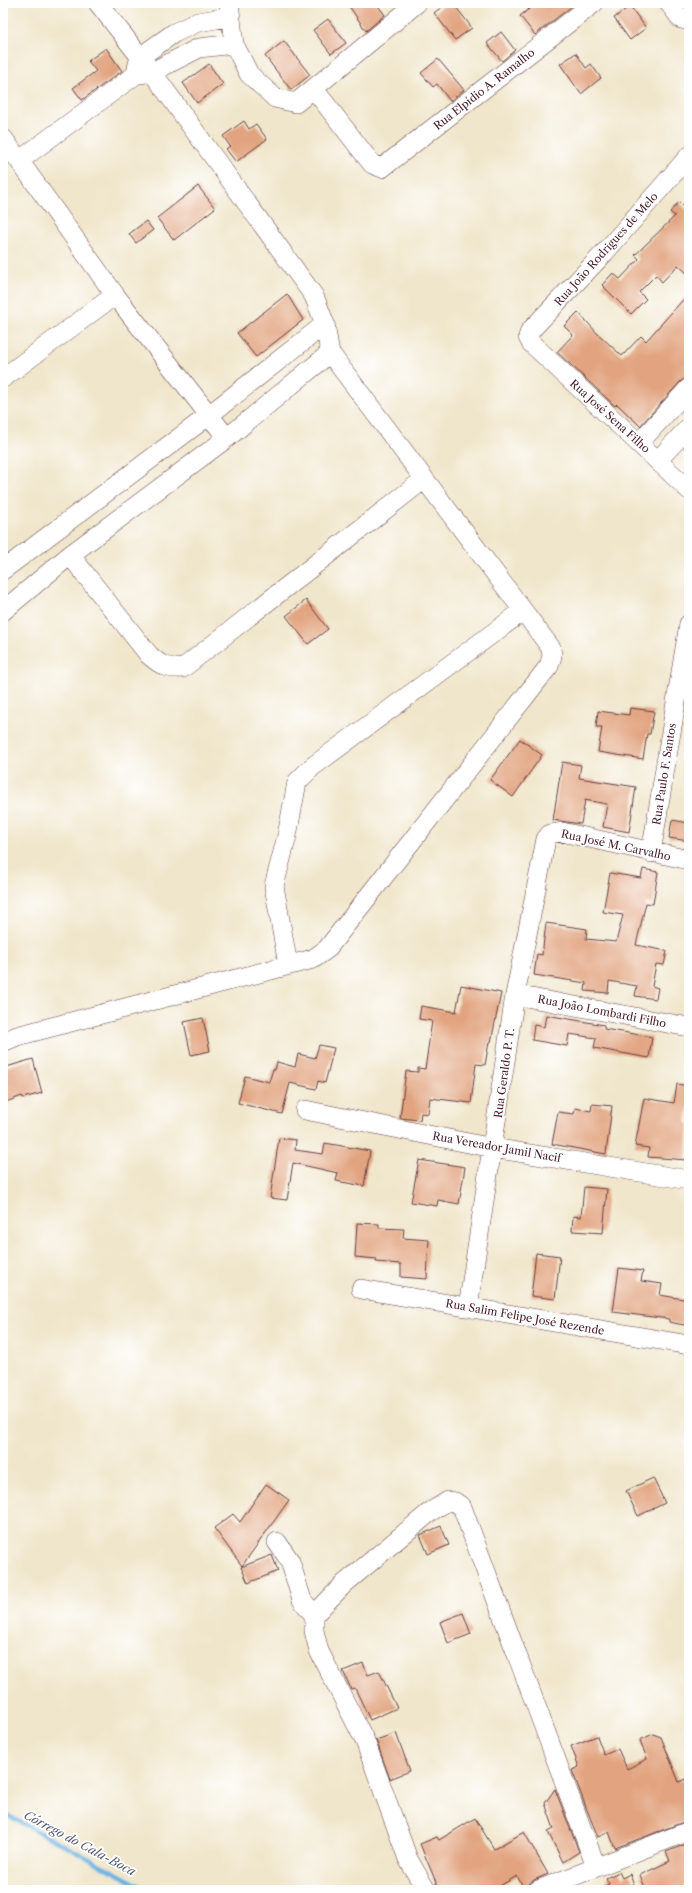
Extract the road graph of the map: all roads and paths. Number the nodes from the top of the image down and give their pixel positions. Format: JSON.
{"nodes":[{"id":1,"x":98,"y":3,"type":"edge"},
{"id":2,"x":417,"y":3,"type":"edge"},
{"id":3,"x":594,"y":3,"type":"edge"},
{"id":4,"x":669,"y":3,"type":"edge"},
{"id":5,"x":229,"y":10,"type":"edge"},
{"id":6,"x":689,"y":20,"type":"edge"},
{"id":7,"x":234,"y":44,"type":"junction"},
{"id":8,"x":140,"y":57,"type":"junction"},
{"id":9,"x":143,"y":73,"type":"junction"},
{"id":10,"x":314,"y":89,"type":"junction"},
{"id":11,"x":3,"y":138,"type":"edge"},
{"id":12,"x":689,"y":156,"type":"edge"},
{"id":13,"x":20,"y":160,"type":"junction"},
{"id":14,"x":115,"y":295,"type":"junction"},
{"id":15,"x":326,"y":324,"type":"junction"},
{"id":16,"x":531,"y":343,"type":"joint"},
{"id":17,"x":330,"y":353,"type":"junction"},
{"id":18,"x":3,"y":378,"type":"edge"},
{"id":19,"x":689,"y":388,"type":"edge"},
{"id":20,"x":208,"y":416,"type":"junction"},
{"id":21,"x":689,"y":427,"type":"edge"},
{"id":22,"x":226,"y":438,"type":"junction"},
{"id":23,"x":639,"y":443,"type":"junction"},
{"id":24,"x":658,"y":460,"type":"junction"},
{"id":25,"x":423,"y":480,"type":"junction"},
{"id":26,"x":689,"y":490,"type":"edge"},
{"id":27,"x":70,"y":555,"type":"junction"},
{"id":28,"x":3,"y":570,"type":"edge"},
{"id":29,"x":3,"y":611,"type":"edge"},
{"id":30,"x":523,"y":611,"type":"junction"},
{"id":31,"x":689,"y":624,"type":"edge"},
{"id":32,"x":546,"y":839,"type":"joint"},
{"id":33,"x":651,"y":853,"type":"junction"},
{"id":34,"x":689,"y":860,"type":"edge"},
{"id":35,"x":288,"y":965,"type":"junction"},
{"id":36,"x":515,"y":994,"type":"junction"},
{"id":37,"x":689,"y":1027,"type":"edge"},
{"id":38,"x":3,"y":1042,"type":"edge"},
{"id":39,"x":305,"y":1110,"type":"dead end"},
{"id":40,"x":493,"y":1148,"type":"junction"},
{"id":41,"x":689,"y":1180,"type":"edge"},
{"id":42,"x":361,"y":1289,"type":"dead end"},
{"id":43,"x":468,"y":1307,"type":"junction"},
{"id":44,"x":689,"y":1345,"type":"edge"},
{"id":45,"x":277,"y":1542,"type":"dead end"},
{"id":46,"x":314,"y":1615,"type":"junction"},
{"id":47,"x":689,"y":1831,"type":"edge"},
{"id":48,"x":596,"y":1867,"type":"junction"},
{"id":49,"x":567,"y":1885,"type":"edge"},
{"id":50,"x":426,"y":1890,"type":"edge"},
{"id":51,"x":538,"y":1890,"type":"edge"}],
"edges":[{"from":1,"to":8,"type":"street"},
{"from":2,"to":10,"type":"street"},
{"from":3,"to":10,"type":"street","name":"Rua Elpídio A. Ramalho"},
{"from":4,"to":6,"type":"street"},
{"from":5,"to":7,"type":"street"},
{"from":5,"to":8,"type":"street"},
{"from":7,"to":9,"type":"street"},
{"from":7,"to":10,"type":"street"},
{"from":8,"to":9,"type":"street"},
{"from":9,"to":13,"type":"street"},
{"from":9,"to":15,"type":"street"},
{"from":11,"to":13,"type":"street"},
{"from":12,"to":16,"type":"street","name":"Rua João Rodrigues de Melo"},
{"from":13,"to":14,"type":"street"},
{"from":14,"to":18,"type":"street"},
{"from":14,"to":20,"type":"street"},
{"from":15,"to":17,"type":"street"},
{"from":15,"to":20,"type":"street"},
{"from":16,"to":23,"type":"street","name":"Rua José Sena Filho"},
{"from":17,"to":22,"type":"street"},
{"from":17,"to":25,"type":"street"},
{"from":19,"to":23,"type":"street"},
{"from":20,"to":22,"type":"street"},
{"from":20,"to":28,"type":"street"},
{"from":21,"to":24,"type":"street"},
{"from":22,"to":27,"type":"street"},
{"from":23,"to":24,"type":"street","name":"Rua José Sena Filho"},
{"from":24,"to":26,"type":"street","name":"Rua José Sena Filho"},
{"from":25,"to":27,"type":"street"},
{"from":25,"to":30,"type":"street"},
{"from":27,"to":29,"type":"street"},
{"from":30,"to":35,"type":"street"},
{"from":30,"to":35,"type":"street"},
{"from":31,"to":33,"type":"street","name":"Rua Paulo F. Santos"},
{"from":32,"to":33,"type":"street","name":"Rua José M. Carvalho"},
{"from":32,"to":36,"type":"street","name":"Rua Geraldo P. T."},
{"from":33,"to":34,"type":"street","name":"Rua José M. Carvalho"},
{"from":35,"to":38,"type":"street"},
{"from":36,"to":37,"type":"street","name":"Rua João Lombardi Filho"},
{"from":36,"to":40,"type":"street","name":"Rua Geraldo P. T."},
{"from":39,"to":40,"type":"street","name":"Rua Vereador Jamil Nacif"},
{"from":40,"to":41,"type":"street","name":"Rua Vereador Jamil Nacif"},
{"from":40,"to":43,"type":"street","name":"Rua Geraldo P. T."},
{"from":42,"to":43,"type":"street","name":"Rua Salim Felipe José Rezende"},
{"from":43,"to":44,"type":"street","name":"Rua Salim Felipe José Rezende"},
{"from":45,"to":46,"type":"street"},
{"from":46,"to":48,"type":"street"},
{"from":46,"to":50,"type":"street"},
{"from":47,"to":48,"type":"street"},
{"from":48,"to":49,"type":"street"},
{"from":49,"to":51,"type":"street"}]}
